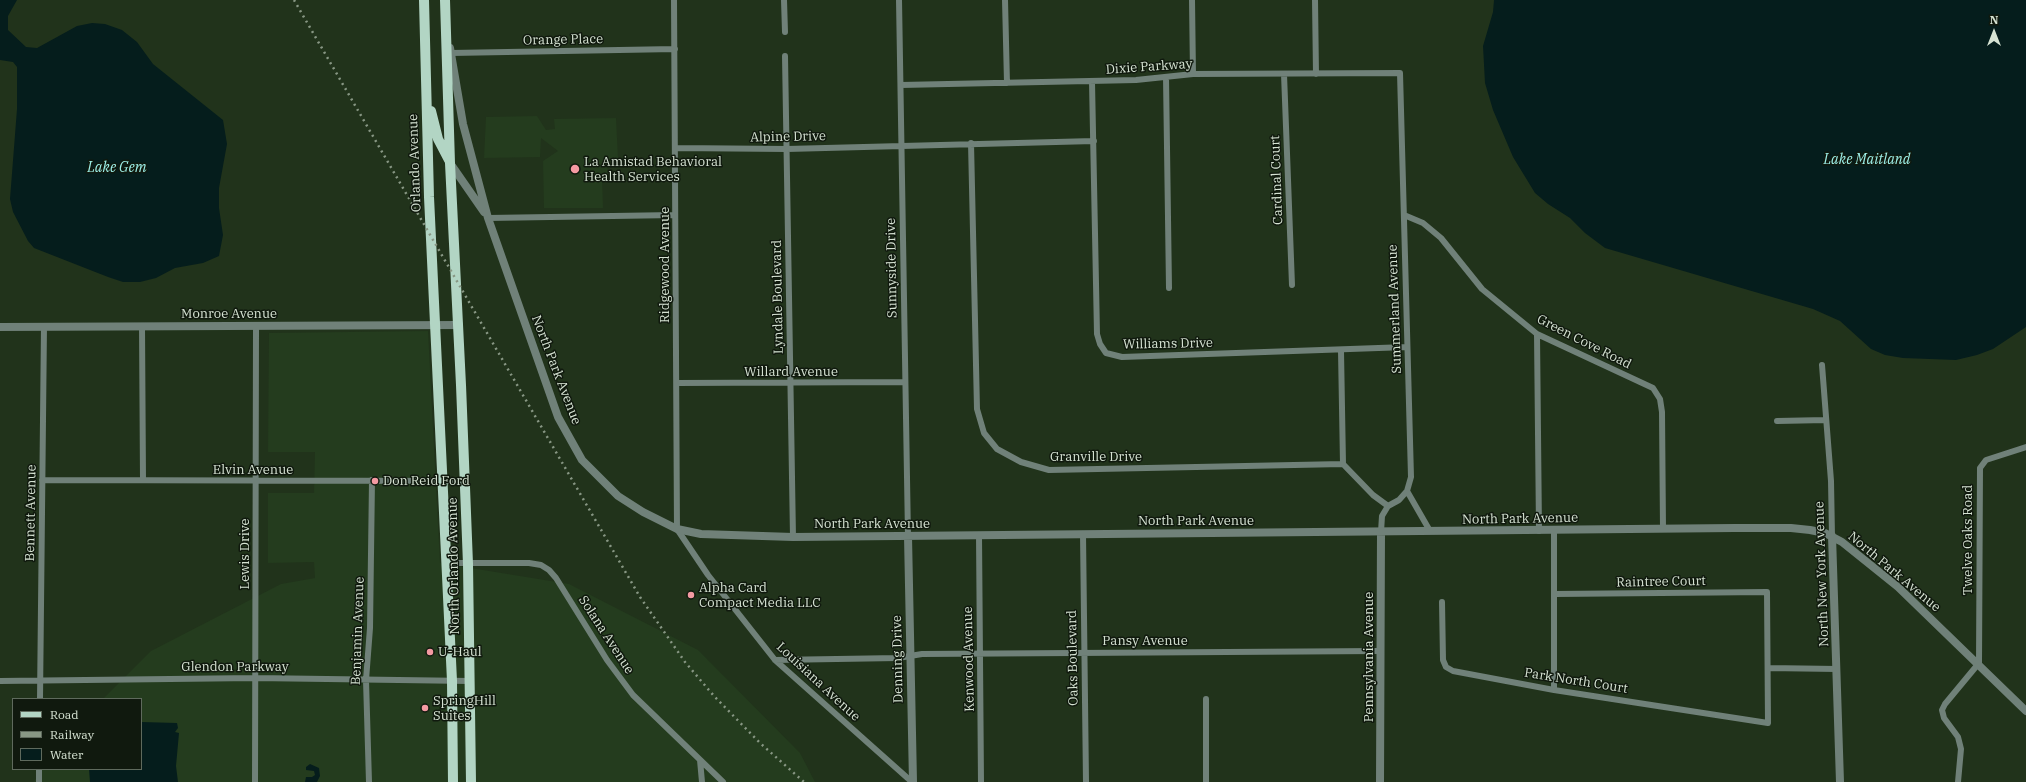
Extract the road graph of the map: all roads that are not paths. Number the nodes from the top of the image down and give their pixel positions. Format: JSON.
{"nodes":[{"id":1,"x":424,"y":0,"type":"edge"},
{"id":2,"x":445,"y":0,"type":"edge"},
{"id":3,"x":674,"y":0,"type":"edge"},
{"id":4,"x":784,"y":0,"type":"edge"},
{"id":5,"x":899,"y":0,"type":"edge"},
{"id":6,"x":1005,"y":0,"type":"edge"},
{"id":7,"x":1192,"y":0,"type":"edge"},
{"id":8,"x":1315,"y":0,"type":"edge"},
{"id":9,"x":446,"y":24,"type":"junction"},
{"id":10,"x":785,"y":32,"type":"dead end"},
{"id":11,"x":675,"y":49,"type":"junction"},
{"id":12,"x":451,"y":53,"type":"junction"},
{"id":13,"x":785,"y":56,"type":"dead end"},
{"id":14,"x":1400,"y":73,"type":"joint"},
{"id":15,"x":1192,"y":74,"type":"junction"},
{"id":16,"x":1284,"y":74,"type":"junction"},
{"id":17,"x":1316,"y":74,"type":"junction"},
{"id":18,"x":1166,"y":77,"type":"junction"},
{"id":19,"x":1092,"y":82,"type":"junction"},
{"id":20,"x":1007,"y":83,"type":"junction"},
{"id":21,"x":901,"y":85,"type":"junction"},
{"id":22,"x":426,"y":90,"type":"junction"},
{"id":23,"x":1094,"y":141,"type":"junction"},
{"id":24,"x":971,"y":143,"type":"junction"},
{"id":25,"x":901,"y":145,"type":"junction"},
{"id":26,"x":675,"y":148,"type":"junction"},
{"id":27,"x":787,"y":149,"type":"junction"},
{"id":28,"x":450,"y":162,"type":"junction"},
{"id":29,"x":675,"y":215,"type":"junction"},
{"id":30,"x":1404,"y":215,"type":"junction"},
{"id":31,"x":488,"y":218,"type":"junction"},
{"id":32,"x":1292,"y":285,"type":"dead end"},
{"id":33,"x":1169,"y":288,"type":"dead end"},
{"id":34,"x":435,"y":325,"type":"junction"},
{"id":35,"x":459,"y":325,"type":"junction"},
{"id":36,"x":44,"y":326,"type":"junction"},
{"id":37,"x":142,"y":326,"type":"junction"},
{"id":38,"x":256,"y":326,"type":"junction"},
{"id":39,"x":0,"y":327,"type":"edge"},
{"id":40,"x":1537,"y":334,"type":"junction"},
{"id":41,"x":1407,"y":347,"type":"junction"},
{"id":42,"x":1341,"y":351,"type":"junction"},
{"id":43,"x":1822,"y":365,"type":"dead end"},
{"id":44,"x":905,"y":382,"type":"junction"},
{"id":45,"x":677,"y":383,"type":"junction"},
{"id":46,"x":790,"y":383,"type":"junction"},
{"id":47,"x":1826,"y":420,"type":"junction"},
{"id":48,"x":1777,"y":421,"type":"dead end"},
{"id":49,"x":2026,"y":447,"type":"edge"},
{"id":50,"x":1343,"y":464,"type":"junction"},
{"id":51,"x":42,"y":480,"type":"junction"},
{"id":52,"x":143,"y":480,"type":"junction"},
{"id":53,"x":372,"y":480,"type":"junction"},
{"id":54,"x":256,"y":481,"type":"junction"},
{"id":55,"x":443,"y":481,"type":"junction"},
{"id":56,"x":465,"y":481,"type":"junction"},
{"id":57,"x":1407,"y":491,"type":"junction"},
{"id":58,"x":1388,"y":506,"type":"junction"},
{"id":59,"x":677,"y":529,"type":"junction"},
{"id":60,"x":1663,"y":529,"type":"junction"},
{"id":61,"x":1539,"y":530,"type":"junction"},
{"id":62,"x":1554,"y":530,"type":"junction"},
{"id":63,"x":1430,"y":531,"type":"junction"},
{"id":64,"x":1381,"y":532,"type":"junction"},
{"id":65,"x":1083,"y":534,"type":"junction"},
{"id":66,"x":979,"y":535,"type":"junction"},
{"id":67,"x":908,"y":536,"type":"junction"},
{"id":68,"x":1832,"y":536,"type":"junction"},
{"id":69,"x":793,"y":537,"type":"junction"},
{"id":70,"x":446,"y":563,"type":"junction"},
{"id":71,"x":468,"y":564,"type":"junction"},
{"id":72,"x":1555,"y":594,"type":"junction"},
{"id":73,"x":1442,"y":602,"type":"dead end"},
{"id":74,"x":1380,"y":651,"type":"junction"},
{"id":75,"x":1084,"y":652,"type":"junction"},
{"id":76,"x":980,"y":653,"type":"junction"},
{"id":77,"x":910,"y":656,"type":"junction"},
{"id":78,"x":776,"y":660,"type":"junction"},
{"id":79,"x":1979,"y":663,"type":"junction"},
{"id":80,"x":1768,"y":668,"type":"junction"},
{"id":81,"x":1837,"y":669,"type":"junction"},
{"id":82,"x":255,"y":678,"type":"junction"},
{"id":83,"x":40,"y":679,"type":"junction"},
{"id":84,"x":366,"y":680,"type":"junction"},
{"id":85,"x":0,"y":681,"type":"edge"},
{"id":86,"x":452,"y":681,"type":"junction"},
{"id":87,"x":470,"y":681,"type":"junction"},
{"id":88,"x":1554,"y":690,"type":"junction"},
{"id":89,"x":40,"y":698,"type":"edge"},
{"id":90,"x":1206,"y":699,"type":"dead end"},
{"id":91,"x":2026,"y":711,"type":"edge"},
{"id":92,"x":700,"y":760,"type":"junction"},
{"id":93,"x":39,"y":770,"type":"edge"},
{"id":94,"x":39,"y":782,"type":"edge"},
{"id":95,"x":255,"y":782,"type":"edge"},
{"id":96,"x":369,"y":782,"type":"edge"},
{"id":97,"x":453,"y":782,"type":"edge"},
{"id":98,"x":471,"y":782,"type":"edge"},
{"id":99,"x":702,"y":782,"type":"edge"},
{"id":100,"x":723,"y":782,"type":"edge"},
{"id":101,"x":912,"y":782,"type":"edge"},
{"id":102,"x":981,"y":782,"type":"edge"},
{"id":103,"x":1086,"y":782,"type":"edge"},
{"id":104,"x":1206,"y":782,"type":"edge"},
{"id":105,"x":1380,"y":782,"type":"edge"},
{"id":106,"x":1840,"y":782,"type":"edge"},
{"id":107,"x":1958,"y":782,"type":"edge"}],
"edges":[{"from":1,"to":22,"type":"main road","name":"Orlando Avenue"},
{"from":2,"to":9,"type":"main road"},
{"from":3,"to":11,"type":"street","name":"Ridgewood Avenue"},
{"from":4,"to":10,"type":"street"},
{"from":5,"to":21,"type":"street","name":"Sunnyside Drive"},
{"from":6,"to":20,"type":"street"},
{"from":7,"to":15,"type":"street"},
{"from":8,"to":17,"type":"street"},
{"from":9,"to":12,"type":"street","name":"North Park Avenue"},
{"from":9,"to":28,"type":"main road"},
{"from":11,"to":12,"type":"street","name":"Orange Place"},
{"from":11,"to":26,"type":"street","name":"Ridgewood Avenue"},
{"from":12,"to":31,"type":"street","name":"North Park Avenue"},
{"from":13,"to":27,"type":"street","name":"Lyndale Boulevard"},
{"from":14,"to":17,"type":"street","name":"Dixie Parkway"},
{"from":14,"to":30,"type":"street","name":"Summerland Avenue"},
{"from":15,"to":16,"type":"street","name":"Dixie Parkway"},
{"from":15,"to":18,"type":"street","name":"Dixie Parkway"},
{"from":16,"to":17,"type":"street","name":"Dixie Parkway"},
{"from":16,"to":32,"type":"street","name":"Cardinal Court"},
{"from":18,"to":19,"type":"street","name":"Dixie Parkway"},
{"from":18,"to":33,"type":"street"},
{"from":19,"to":20,"type":"street","name":"Dixie Parkway"},
{"from":19,"to":23,"type":"street","name":"Williams Drive"},
{"from":20,"to":21,"type":"street","name":"Dixie Parkway"},
{"from":21,"to":25,"type":"street","name":"Sunnyside Drive"},
{"from":22,"to":28,"type":"main road"},
{"from":22,"to":34,"type":"main road","name":"Orlando Avenue"},
{"from":23,"to":24,"type":"street","name":"Alpine Drive"},
{"from":23,"to":42,"type":"street","name":"Williams Drive"},
{"from":24,"to":25,"type":"street","name":"Alpine Drive"},
{"from":24,"to":50,"type":"street","name":"Granville Drive"},
{"from":25,"to":27,"type":"street","name":"Alpine Drive"},
{"from":25,"to":44,"type":"street","name":"Sunnyside Drive"},
{"from":26,"to":27,"type":"street","name":"Alpine Drive"},
{"from":26,"to":29,"type":"street","name":"Ridgewood Avenue"},
{"from":27,"to":46,"type":"street","name":"Lyndale Boulevard"},
{"from":28,"to":31,"type":"street","name":"North Park Avenue"},
{"from":28,"to":35,"type":"main road"},
{"from":29,"to":31,"type":"street"},
{"from":29,"to":45,"type":"street","name":"Ridgewood Avenue"},
{"from":30,"to":40,"type":"street","name":"Green Cove Road"},
{"from":30,"to":41,"type":"street","name":"Summerland Avenue"},
{"from":31,"to":59,"type":"street","name":"North Park Avenue"},
{"from":34,"to":35,"type":"street","name":"Monroe Avenue"},
{"from":34,"to":38,"type":"street","name":"Monroe Avenue"},
{"from":34,"to":55,"type":"main road","name":"North Orlando Avenue"},
{"from":35,"to":56,"type":"main road","name":"North Orlando Avenue"},
{"from":36,"to":37,"type":"street","name":"Monroe Avenue"},
{"from":36,"to":39,"type":"street","name":"Monroe Avenue"},
{"from":36,"to":51,"type":"street","name":"Bennett Avenue"},
{"from":37,"to":38,"type":"street","name":"Monroe Avenue"},
{"from":37,"to":52,"type":"street"},
{"from":38,"to":54,"type":"street","name":"Lewis Drive"},
{"from":40,"to":60,"type":"street","name":"Green Cove Road"},
{"from":40,"to":61,"type":"street"},
{"from":41,"to":42,"type":"street","name":"Williams Drive"},
{"from":41,"to":57,"type":"street","name":"Summerland Avenue"},
{"from":42,"to":50,"type":"street"},
{"from":43,"to":47,"type":"street","name":"North New York Avenue"},
{"from":44,"to":46,"type":"street","name":"Willard Avenue"},
{"from":44,"to":67,"type":"street","name":"Sunnyside Drive"},
{"from":45,"to":46,"type":"street","name":"Willard Avenue"},
{"from":45,"to":59,"type":"street","name":"Ridgewood Avenue"},
{"from":46,"to":69,"type":"street","name":"Lyndale Boulevard"},
{"from":47,"to":48,"type":"street"},
{"from":47,"to":68,"type":"street","name":"North New York Avenue"},
{"from":49,"to":79,"type":"street","name":"Twelve Oaks Road"},
{"from":50,"to":58,"type":"street"},
{"from":51,"to":52,"type":"street","name":"Elvin Avenue"},
{"from":51,"to":83,"type":"street","name":"Bennett Avenue"},
{"from":52,"to":54,"type":"street","name":"Elvin Avenue"},
{"from":53,"to":54,"type":"street","name":"Elvin Avenue"},
{"from":53,"to":55,"type":"street","name":"Elvin Avenue"},
{"from":53,"to":84,"type":"street","name":"Benjamin Avenue"},
{"from":54,"to":82,"type":"street","name":"Lewis Drive"},
{"from":55,"to":56,"type":"street","name":"Elvin Avenue"},
{"from":55,"to":70,"type":"main road","name":"North Orlando Avenue"},
{"from":56,"to":71,"type":"main road","name":"North Orlando Avenue"},
{"from":57,"to":58,"type":"street"},
{"from":57,"to":63,"type":"street"},
{"from":58,"to":64,"type":"street"},
{"from":59,"to":69,"type":"street","name":"North Park Avenue"},
{"from":59,"to":78,"type":"street","name":"Louisiana Avenue"},
{"from":60,"to":62,"type":"street","name":"North Park Avenue"},
{"from":60,"to":68,"type":"street","name":"North Park Avenue"},
{"from":61,"to":62,"type":"street","name":"North Park Avenue"},
{"from":61,"to":63,"type":"street","name":"North Park Avenue"},
{"from":62,"to":72,"type":"street"},
{"from":63,"to":64,"type":"street","name":"North Park Avenue"},
{"from":64,"to":65,"type":"street","name":"North Park Avenue"},
{"from":64,"to":74,"type":"street","name":"Pennsylvania Avenue"},
{"from":65,"to":66,"type":"street","name":"North Park Avenue"},
{"from":65,"to":75,"type":"street","name":"Oaks Boulevard"},
{"from":66,"to":67,"type":"street","name":"North Park Avenue"},
{"from":66,"to":76,"type":"street","name":"Kenwood Avenue"},
{"from":67,"to":69,"type":"street","name":"North Park Avenue"},
{"from":67,"to":77,"type":"street","name":"Denning Drive"},
{"from":68,"to":79,"type":"street","name":"North Park Avenue"},
{"from":68,"to":81,"type":"street","name":"North New York Avenue"},
{"from":70,"to":71,"type":"street","name":"Solana Avenue"},
{"from":70,"to":86,"type":"main road","name":"North Orlando Avenue"},
{"from":71,"to":87,"type":"main road","name":"North Orlando Avenue"},
{"from":71,"to":92,"type":"street","name":"Solana Avenue"},
{"from":72,"to":80,"type":"street","name":"Raintree Court"},
{"from":72,"to":88,"type":"street"},
{"from":73,"to":88,"type":"street","name":"Park North Court"},
{"from":74,"to":75,"type":"street","name":"Pansy Avenue"},
{"from":74,"to":105,"type":"street","name":"Pennsylvania Avenue"},
{"from":75,"to":76,"type":"street","name":"Pansy Avenue"},
{"from":75,"to":103,"type":"street","name":"Oaks Boulevard"},
{"from":76,"to":77,"type":"street","name":"Pansy Avenue"},
{"from":76,"to":102,"type":"street","name":"Kenwood Avenue"},
{"from":77,"to":78,"type":"street","name":"Pansy Avenue"},
{"from":77,"to":101,"type":"street","name":"Denning Drive"},
{"from":78,"to":101,"type":"street","name":"Louisiana Avenue"},
{"from":79,"to":91,"type":"street","name":"North Park Avenue"},
{"from":79,"to":107,"type":"street"},
{"from":80,"to":81,"type":"street"},
{"from":80,"to":88,"type":"street","name":"Park North Court"},
{"from":81,"to":106,"type":"street","name":"North New York Avenue"},
{"from":82,"to":83,"type":"street","name":"Glendon Parkway"},
{"from":82,"to":84,"type":"street","name":"Glendon Parkway"},
{"from":82,"to":95,"type":"street","name":"Lewis Drive"},
{"from":83,"to":85,"type":"street","name":"Glendon Parkway"},
{"from":83,"to":89,"type":"street","name":"Bennett Avenue"},
{"from":84,"to":86,"type":"street","name":"Glendon Parkway"},
{"from":84,"to":96,"type":"street","name":"Benjamin Avenue"},
{"from":86,"to":87,"type":"street","name":"Glendon Parkway"},
{"from":86,"to":97,"type":"main road","name":"North Orlando Avenue"},
{"from":87,"to":98,"type":"main road","name":"North Orlando Avenue"},
{"from":90,"to":104,"type":"street"},
{"from":92,"to":99,"type":"street"},
{"from":92,"to":100,"type":"street","name":"Solana Avenue"},
{"from":93,"to":94,"type":"street"}]}
